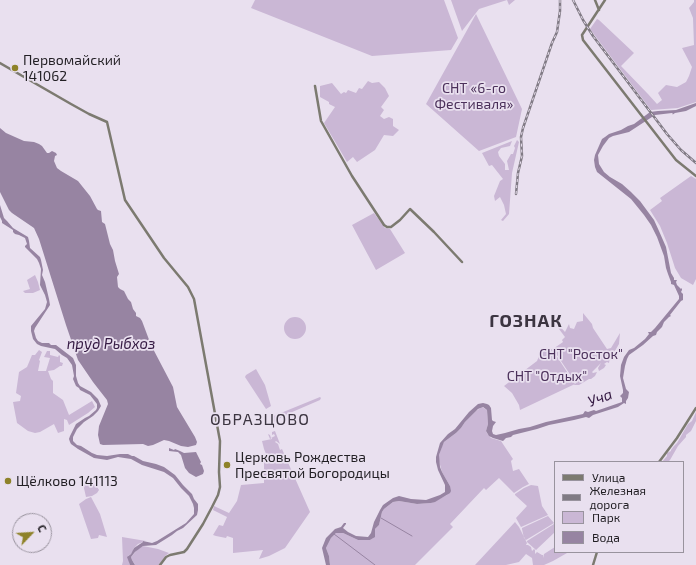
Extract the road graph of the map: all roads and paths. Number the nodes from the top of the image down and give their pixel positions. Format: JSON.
{"nodes":[{"id":1,"x":595,"y":0,"type":"edge"},
{"id":2,"x":605,"y":0,"type":"edge"},
{"id":3,"x":599,"y":10,"type":"junction"},
{"id":4,"x":0,"y":63,"type":"edge"},
{"id":5,"x":315,"y":86,"type":"dead end"},
{"id":6,"x":696,"y":176,"type":"edge"},
{"id":7,"x":462,"y":262,"type":"dead end"},
{"id":8,"x":696,"y":408,"type":"edge"},
{"id":9,"x":660,"y":461,"type":"edge"},
{"id":10,"x":597,"y":553,"type":"edge"},
{"id":11,"x":160,"y":565,"type":"edge"},
{"id":12,"x":593,"y":565,"type":"edge"}],
"edges":[{"from":1,"to":3,"type":"street"},
{"from":2,"to":3,"type":"street"},
{"from":3,"to":6,"type":"street"},
{"from":4,"to":11,"type":"street"},
{"from":5,"to":7,"type":"street"},
{"from":8,"to":9,"type":"street"},
{"from":10,"to":12,"type":"street"}]}
